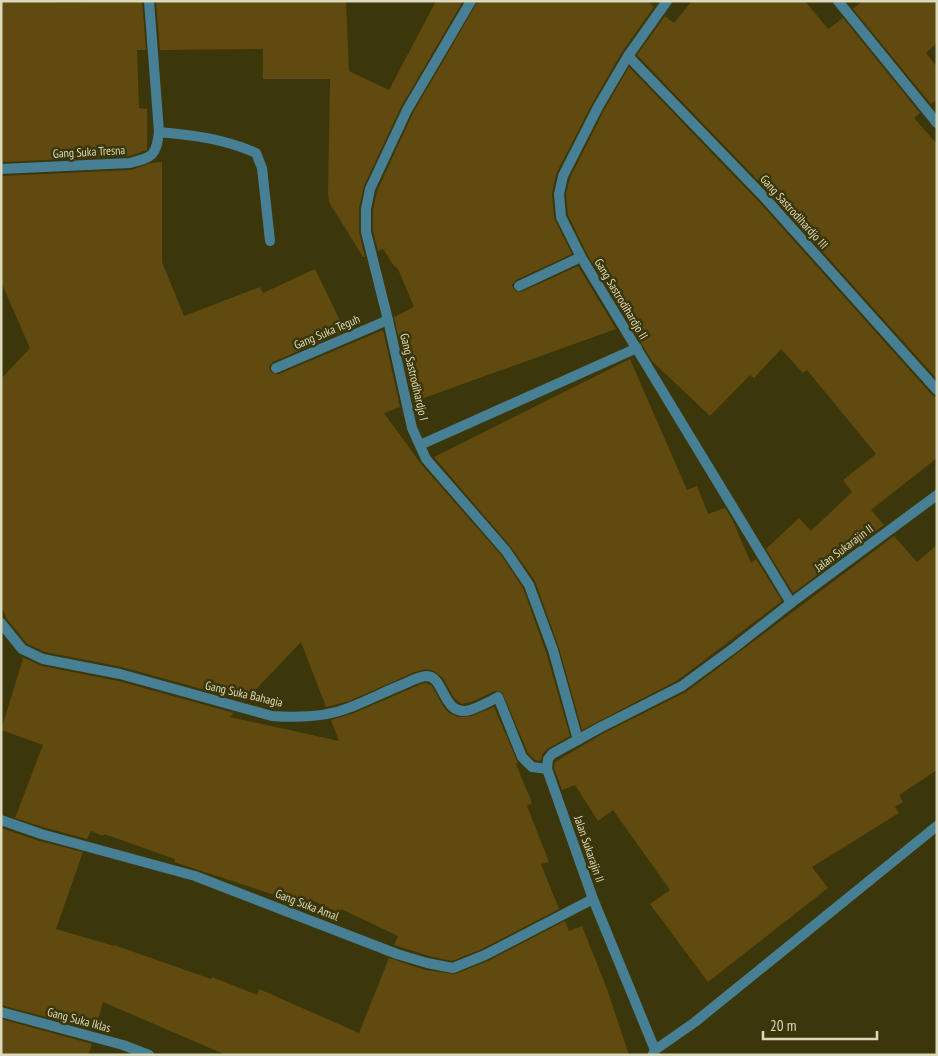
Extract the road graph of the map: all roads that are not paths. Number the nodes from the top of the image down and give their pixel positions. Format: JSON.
{"nodes":[{"id":1,"x":148,"y":1,"type":"edge"},
{"id":2,"x":472,"y":1,"type":"edge"},
{"id":3,"x":667,"y":1,"type":"edge"},
{"id":4,"x":838,"y":1,"type":"edge"},
{"id":5,"x":628,"y":56,"type":"junction"},
{"id":6,"x":937,"y":123,"type":"edge"},
{"id":7,"x":159,"y":132,"type":"junction"},
{"id":8,"x":1,"y":169,"type":"edge"},
{"id":9,"x":270,"y":241,"type":"dead end"},
{"id":10,"x":581,"y":258,"type":"junction"},
{"id":11,"x":519,"y":286,"type":"dead end"},
{"id":12,"x":388,"y":320,"type":"junction"},
{"id":13,"x":637,"y":348,"type":"junction"},
{"id":14,"x":276,"y":368,"type":"dead end"},
{"id":15,"x":937,"y":390,"type":"edge"},
{"id":16,"x":420,"y":445,"type":"junction"},
{"id":17,"x":937,"y":495,"type":"edge"},
{"id":18,"x":791,"y":603,"type":"junction"},
{"id":19,"x":1,"y":623,"type":"edge"},
{"id":20,"x":578,"y":740,"type":"junction"},
{"id":21,"x":547,"y":769,"type":"junction"},
{"id":22,"x":1,"y":820,"type":"edge"},
{"id":23,"x":937,"y":826,"type":"edge"},
{"id":24,"x":593,"y":899,"type":"junction"},
{"id":25,"x":1,"y":1012,"type":"edge"},
{"id":26,"x":654,"y":1052,"type":"edge"},
{"id":27,"x":149,"y":1055,"type":"edge"}],
"edges":[{"from":1,"to":7,"type":"street"},
{"from":2,"to":12,"type":"street","name":"Gang Sastrodihardjo I"},
{"from":3,"to":5,"type":"street","name":"Gang Sastrodihardjo II"},
{"from":4,"to":6,"type":"street"},
{"from":5,"to":10,"type":"street","name":"Gang Sastrodihardjo II"},
{"from":5,"to":15,"type":"street","name":"Gang Sastrodihardjo III"},
{"from":7,"to":8,"type":"street","name":"Gang Suka Tresna"},
{"from":7,"to":9,"type":"street"},
{"from":10,"to":11,"type":"street"},
{"from":10,"to":13,"type":"street","name":"Gang Sastrodihardjo II"},
{"from":12,"to":14,"type":"street","name":"Gang Suka Teguh"},
{"from":12,"to":16,"type":"street","name":"Gang Sastrodihardjo I"},
{"from":13,"to":16,"type":"street"},
{"from":13,"to":18,"type":"street","name":"Gang Sastrodihardjo II"},
{"from":16,"to":20,"type":"street","name":"Gang Sastrodihardjo I"},
{"from":17,"to":18,"type":"street","name":"Jalan Sukarajin II"},
{"from":18,"to":20,"type":"street","name":"Jalan Sukarajin II"},
{"from":19,"to":21,"type":"street","name":"Gang Suka Bahagia"},
{"from":20,"to":21,"type":"street","name":"Jalan Sukarajin II"},
{"from":21,"to":24,"type":"street","name":"Jalan Sukarajin II"},
{"from":22,"to":24,"type":"street","name":"Gang Suka Amal"},
{"from":23,"to":26,"type":"street","name":"Jalan Sukarajin II"},
{"from":24,"to":26,"type":"street","name":"Jalan Sukarajin II"},
{"from":25,"to":27,"type":"street","name":"Gang Suka Iklas"}]}
